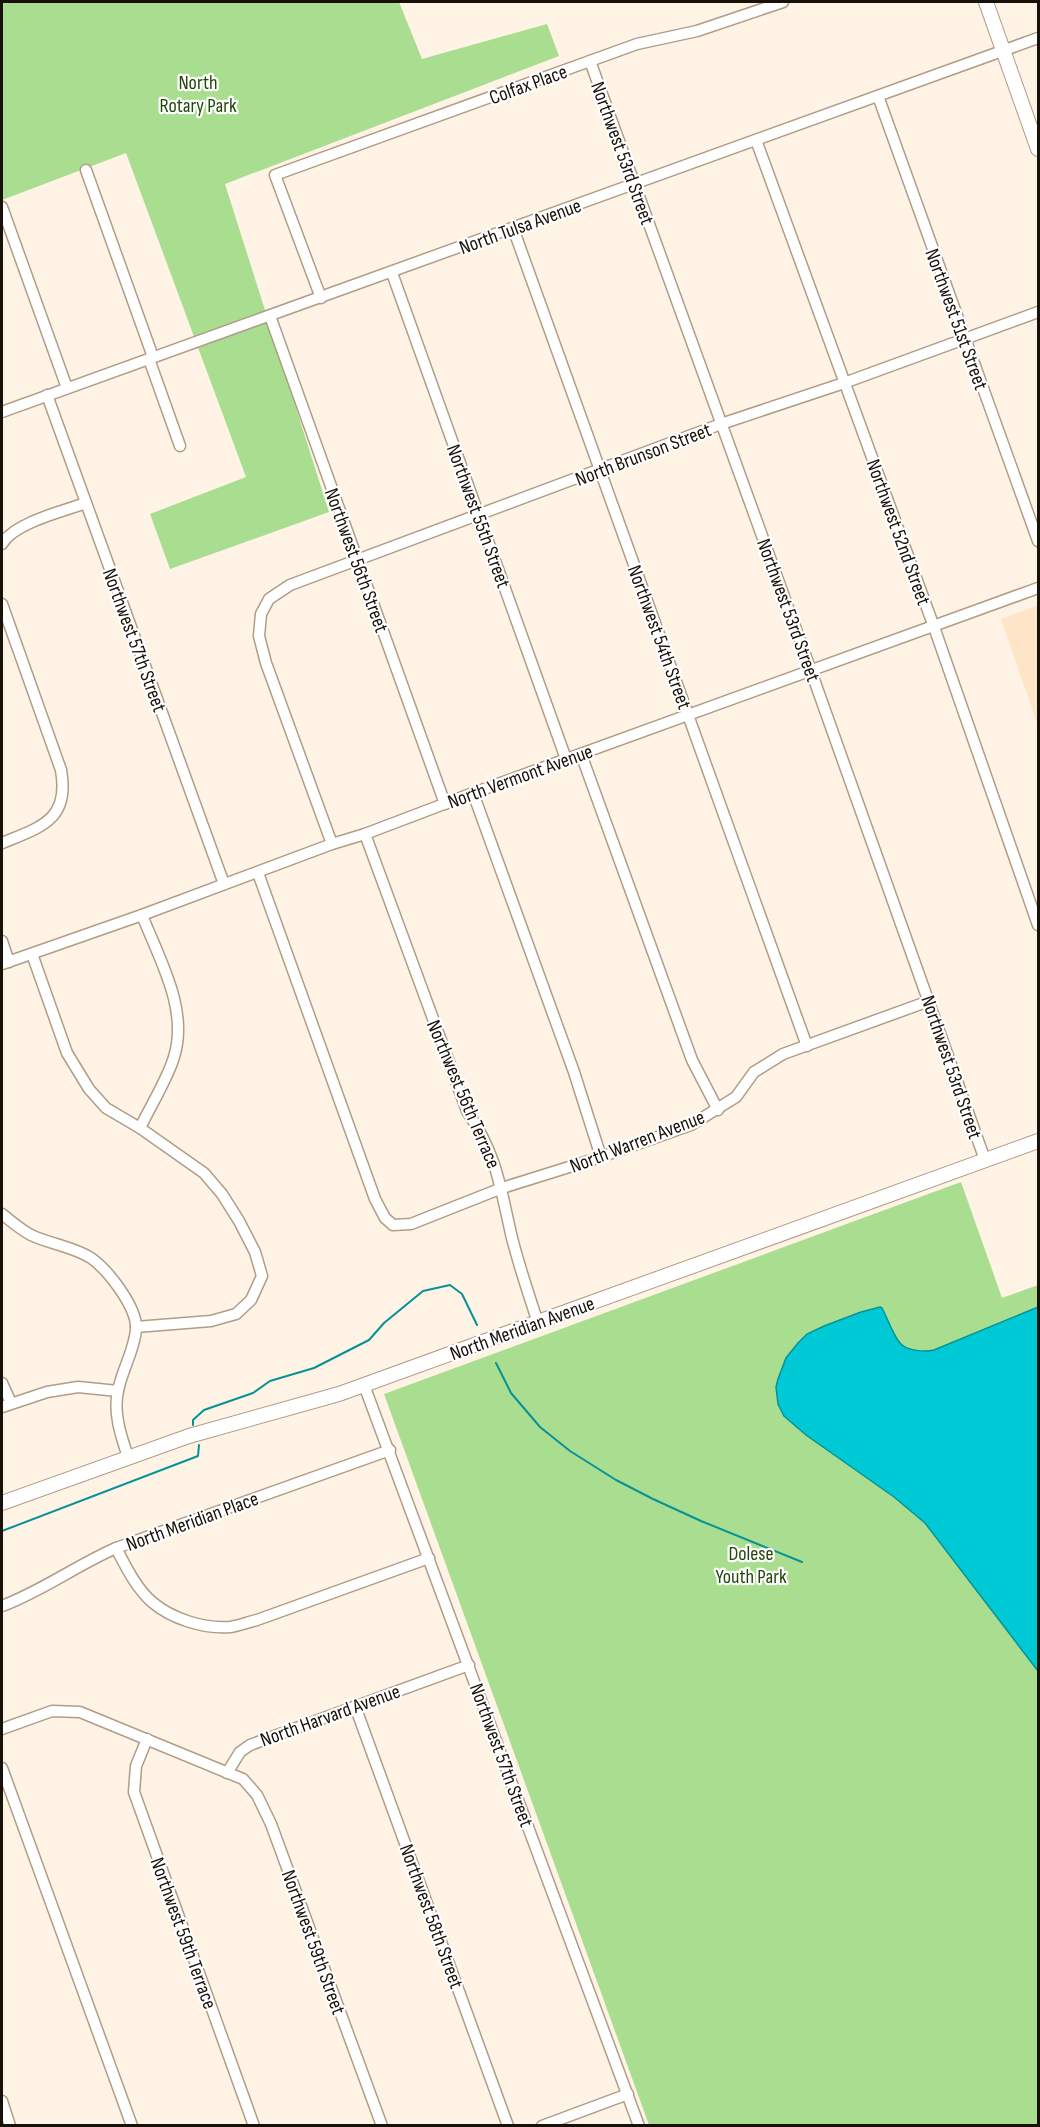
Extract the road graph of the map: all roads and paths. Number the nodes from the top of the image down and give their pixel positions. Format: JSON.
{"nodes":[{"id":1,"x":783,"y":2,"type":"edge"},
{"id":2,"x":986,"y":2,"type":"edge"},
{"id":3,"x":1038,"y":38,"type":"edge"},
{"id":4,"x":1003,"y":51,"type":"junction"},
{"id":5,"x":590,"y":61,"type":"junction"},
{"id":6,"x":878,"y":96,"type":"junction"},
{"id":7,"x":756,"y":140,"type":"junction"},
{"id":8,"x":1038,"y":149,"type":"edge"},
{"id":9,"x":86,"y":170,"type":"dead end"},
{"id":10,"x":634,"y":184,"type":"junction"},
{"id":11,"x":2,"y":207,"type":"edge"},
{"id":12,"x":513,"y":228,"type":"junction"},
{"id":13,"x":392,"y":273,"type":"junction"},
{"id":14,"x":321,"y":298,"type":"junction"},
{"id":15,"x":1038,"y":312,"type":"edge"},
{"id":16,"x":270,"y":316,"type":"junction"},
{"id":17,"x":964,"y":340,"type":"junction"},
{"id":18,"x":151,"y":358,"type":"junction"},
{"id":19,"x":844,"y":383,"type":"junction"},
{"id":20,"x":67,"y":388,"type":"junction"},
{"id":21,"x":47,"y":396,"type":"junction"},
{"id":22,"x":2,"y":412,"type":"edge"},
{"id":23,"x":722,"y":424,"type":"junction"},
{"id":24,"x":180,"y":446,"type":"dead end"},
{"id":25,"x":600,"y":471,"type":"junction"},
{"id":26,"x":86,"y":503,"type":"junction"},
{"id":27,"x":479,"y":515,"type":"junction"},
{"id":28,"x":1038,"y":541,"type":"edge"},
{"id":29,"x":2,"y":544,"type":"edge"},
{"id":30,"x":356,"y":560,"type":"junction"},
{"id":31,"x":1038,"y":588,"type":"edge"},
{"id":32,"x":2,"y":604,"type":"edge"},
{"id":33,"x":934,"y":627,"type":"junction"},
{"id":34,"x":811,"y":671,"type":"junction"},
{"id":35,"x":688,"y":716,"type":"junction"},
{"id":36,"x":581,"y":754,"type":"junction"},
{"id":37,"x":566,"y":759,"type":"junction"},
{"id":38,"x":473,"y":793,"type":"junction"},
{"id":39,"x":445,"y":804,"type":"junction"},
{"id":40,"x":365,"y":834,"type":"junction"},
{"id":41,"x":2,"y":843,"type":"edge"},
{"id":42,"x":332,"y":844,"type":"junction"},
{"id":43,"x":258,"y":873,"type":"junction"},
{"id":44,"x":224,"y":884,"type":"junction"},
{"id":45,"x":142,"y":915,"type":"junction"},
{"id":46,"x":1038,"y":925,"type":"edge"},
{"id":47,"x":2,"y":941,"type":"edge"},
{"id":48,"x":32,"y":954,"type":"junction"},
{"id":49,"x":5,"y":963,"type":"edge"},
{"id":50,"x":929,"y":1001,"type":"junction"},
{"id":51,"x":807,"y":1046,"type":"junction"},
{"id":52,"x":718,"y":1110,"type":"junction"},
{"id":53,"x":140,"y":1128,"type":"junction"},
{"id":54,"x":1038,"y":1141,"type":"edge"},
{"id":55,"x":601,"y":1157,"type":"junction"},
{"id":56,"x":985,"y":1160,"type":"junction"},
{"id":57,"x":502,"y":1188,"type":"junction"},
{"id":58,"x":2,"y":1214,"type":"edge"},
{"id":59,"x":538,"y":1323,"type":"junction"},
{"id":60,"x":136,"y":1327,"type":"junction"},
{"id":61,"x":2,"y":1383,"type":"edge"},
{"id":62,"x":364,"y":1385,"type":"junction"},
{"id":63,"x":118,"y":1391,"type":"junction"},
{"id":64,"x":6,"y":1405,"type":"edge"},
{"id":65,"x":390,"y":1450,"type":"junction"},
{"id":66,"x":128,"y":1457,"type":"junction"},
{"id":67,"x":2,"y":1503,"type":"edge"},
{"id":68,"x":116,"y":1548,"type":"junction"},
{"id":69,"x":429,"y":1558,"type":"junction"},
{"id":70,"x":2,"y":1606,"type":"edge"},
{"id":71,"x":469,"y":1665,"type":"junction"},
{"id":72,"x":355,"y":1706,"type":"junction"},
{"id":73,"x":2,"y":1729,"type":"edge"},
{"id":74,"x":147,"y":1738,"type":"junction"},
{"id":75,"x":2,"y":1768,"type":"edge"},
{"id":76,"x":227,"y":1773,"type":"junction"},
{"id":77,"x":628,"y":2094,"type":"junction"},
{"id":78,"x":2,"y":2101,"type":"edge"},
{"id":79,"x":10,"y":2126,"type":"edge"},
{"id":80,"x":132,"y":2126,"type":"edge"},
{"id":81,"x":254,"y":2126,"type":"edge"},
{"id":82,"x":382,"y":2126,"type":"edge"},
{"id":83,"x":508,"y":2126,"type":"edge"},
{"id":84,"x":542,"y":2126,"type":"edge"},
{"id":85,"x":639,"y":2126,"type":"edge"}],
"edges":[{"from":1,"to":5,"type":"street","name":"Colfax Place"},
{"from":2,"to":4,"type":"main road"},
{"from":3,"to":4,"type":"street","name":"North Tulsa Avenue"},
{"from":4,"to":6,"type":"street","name":"North Tulsa Avenue"},
{"from":4,"to":8,"type":"main road"},
{"from":5,"to":10,"type":"street","name":"Northwest 53rd Street"},
{"from":5,"to":14,"type":"street","name":"Colfax Place"},
{"from":6,"to":7,"type":"street","name":"North Tulsa Avenue"},
{"from":6,"to":17,"type":"street","name":"Northwest 51st Street"},
{"from":7,"to":10,"type":"street","name":"North Tulsa Avenue"},
{"from":7,"to":19,"type":"street","name":"Northwest 52nd Street"},
{"from":9,"to":18,"type":"street"},
{"from":10,"to":12,"type":"street","name":"North Tulsa Avenue"},
{"from":10,"to":23,"type":"street","name":"Northwest 53rd Street"},
{"from":11,"to":20,"type":"street"},
{"from":12,"to":13,"type":"street","name":"North Tulsa Avenue"},
{"from":12,"to":25,"type":"street","name":"Northwest 54th Street"},
{"from":13,"to":14,"type":"street","name":"North Tulsa Avenue"},
{"from":13,"to":27,"type":"street","name":"Northwest 55th Street"},
{"from":14,"to":16,"type":"street","name":"North Tulsa Avenue"},
{"from":15,"to":17,"type":"street","name":"North Brunson Street"},
{"from":16,"to":18,"type":"street","name":"North Tulsa Avenue"},
{"from":16,"to":30,"type":"street","name":"Northwest 56th Street"},
{"from":17,"to":19,"type":"street","name":"North Brunson Street"},
{"from":17,"to":28,"type":"street","name":"Northwest 51st Street"},
{"from":18,"to":20,"type":"street","name":"North Tulsa Avenue"},
{"from":18,"to":24,"type":"street"},
{"from":19,"to":23,"type":"street","name":"North Brunson Street"},
{"from":19,"to":33,"type":"street","name":"Northwest 52nd Street"},
{"from":20,"to":21,"type":"street","name":"North Tulsa Avenue"},
{"from":21,"to":22,"type":"street","name":"North Tulsa Avenue"},
{"from":21,"to":26,"type":"street","name":"Northwest 57th Street"},
{"from":23,"to":25,"type":"street","name":"North Brunson Street"},
{"from":23,"to":34,"type":"street","name":"Northwest 53rd Street"},
{"from":25,"to":27,"type":"street","name":"North Brunson Street"},
{"from":25,"to":35,"type":"street","name":"Northwest 54th Street"},
{"from":26,"to":29,"type":"street"},
{"from":26,"to":44,"type":"street","name":"Northwest 57th Street"},
{"from":27,"to":30,"type":"street","name":"North Brunson Street"},
{"from":27,"to":37,"type":"street","name":"Northwest 55th Street"},
{"from":30,"to":39,"type":"street","name":"Northwest 56th Street"},
{"from":30,"to":42,"type":"street","name":"North Brunson Street"},
{"from":31,"to":33,"type":"street","name":"North Vermont Avenue"},
{"from":32,"to":41,"type":"street"},
{"from":33,"to":34,"type":"street","name":"North Vermont Avenue"},
{"from":33,"to":46,"type":"street","name":"Northwest 52nd Street"},
{"from":34,"to":35,"type":"street","name":"North Vermont Avenue"},
{"from":34,"to":50,"type":"street","name":"Northwest 53rd Street"},
{"from":35,"to":36,"type":"street","name":"North Vermont Avenue"},
{"from":35,"to":51,"type":"street","name":"Northwest 54th Street"},
{"from":36,"to":37,"type":"street","name":"North Vermont Avenue"},
{"from":36,"to":52,"type":"street"},
{"from":37,"to":38,"type":"street","name":"North Vermont Avenue"},
{"from":38,"to":39,"type":"street","name":"North Vermont Avenue"},
{"from":38,"to":55,"type":"street"},
{"from":39,"to":40,"type":"street","name":"North Vermont Avenue"},
{"from":40,"to":42,"type":"street","name":"North Vermont Avenue"},
{"from":40,"to":57,"type":"street","name":"Northwest 56th Terrace"},
{"from":42,"to":43,"type":"street","name":"North Vermont Avenue"},
{"from":43,"to":44,"type":"street","name":"North Vermont Avenue"},
{"from":43,"to":57,"type":"street","name":"North Warren Avenue"},
{"from":44,"to":45,"type":"street","name":"North Vermont Avenue"},
{"from":45,"to":48,"type":"street","name":"North Vermont Avenue"},
{"from":45,"to":53,"type":"street"},
{"from":47,"to":49,"type":"street"},
{"from":48,"to":49,"type":"street","name":"North Vermont Avenue"},
{"from":48,"to":53,"type":"street"},
{"from":50,"to":51,"type":"street","name":"North Warren Avenue"},
{"from":50,"to":56,"type":"street","name":"Northwest 53rd Street"},
{"from":51,"to":52,"type":"street","name":"North Warren Avenue"},
{"from":52,"to":55,"type":"street","name":"North Warren Avenue"},
{"from":53,"to":60,"type":"street"},
{"from":54,"to":56,"type":"main road","name":"North Meridian Avenue"},
{"from":55,"to":57,"type":"street","name":"North Warren Avenue"},
{"from":56,"to":59,"type":"main road","name":"North Meridian Avenue"},
{"from":57,"to":59,"type":"street","name":"Northwest 56th Terrace"},
{"from":58,"to":60,"type":"street"},
{"from":59,"to":62,"type":"main road","name":"North Meridian Avenue"},
{"from":60,"to":63,"type":"street"},
{"from":61,"to":64,"type":"street"},
{"from":62,"to":65,"type":"street","name":"Northwest 57th Street"},
{"from":62,"to":66,"type":"main road","name":"North Meridian Avenue"},
{"from":63,"to":64,"type":"street"},
{"from":63,"to":66,"type":"street"},
{"from":65,"to":68,"type":"street","name":"North Meridian Place"},
{"from":65,"to":69,"type":"street","name":"Northwest 57th Street"},
{"from":66,"to":67,"type":"main road","name":"North Meridian Avenue"},
{"from":68,"to":69,"type":"street"},
{"from":68,"to":70,"type":"street","name":"North Meridian Place"},
{"from":69,"to":71,"type":"street","name":"Northwest 57th Street"},
{"from":71,"to":72,"type":"street","name":"North Harvard Avenue"},
{"from":71,"to":77,"type":"street","name":"Northwest 57th Street"},
{"from":72,"to":76,"type":"street","name":"North Harvard Avenue"},
{"from":72,"to":83,"type":"street","name":"Northwest 58th Street"},
{"from":73,"to":74,"type":"street"},
{"from":74,"to":76,"type":"street"},
{"from":74,"to":81,"type":"street","name":"Northwest 59th Terrace"},
{"from":75,"to":80,"type":"street"},
{"from":76,"to":82,"type":"street","name":"Northwest 59th Street"},
{"from":77,"to":84,"type":"street"},
{"from":77,"to":85,"type":"street","name":"Northwest 57th Street"},
{"from":78,"to":79,"type":"street"}]}
